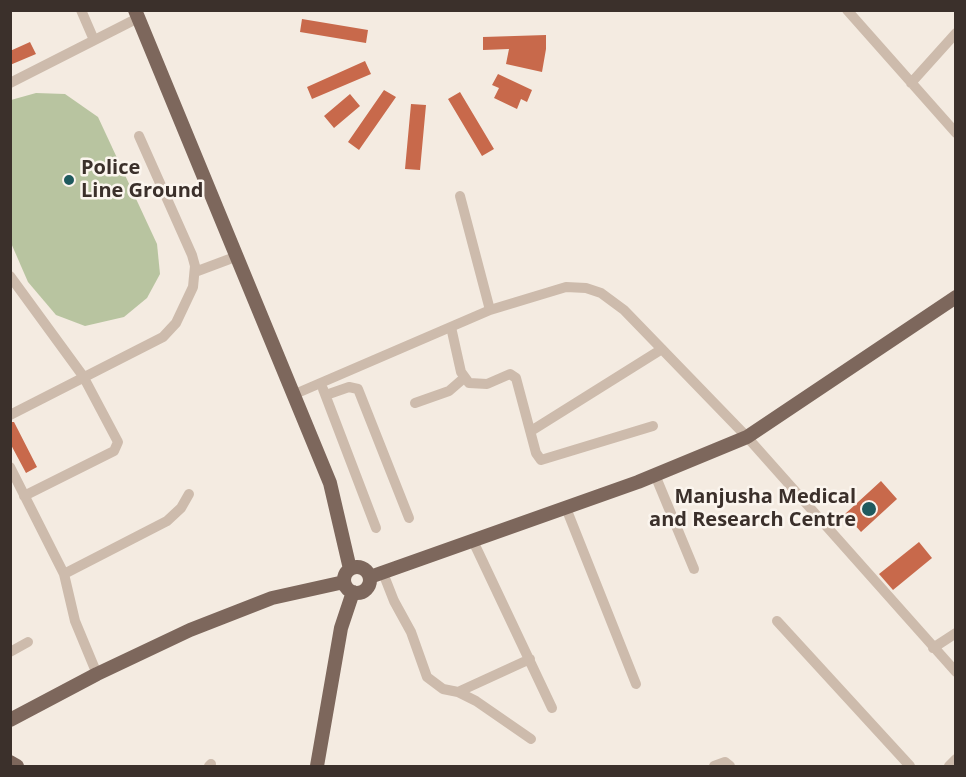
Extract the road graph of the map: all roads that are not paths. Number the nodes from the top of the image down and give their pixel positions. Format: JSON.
{"nodes":[{"id":1,"x":81,"y":10,"type":"edge"},
{"id":2,"x":847,"y":10,"type":"edge"},
{"id":3,"x":136,"y":14,"type":"edge"},
{"id":4,"x":956,"y":33,"type":"edge"},
{"id":5,"x":94,"y":40,"type":"junction"},
{"id":6,"x":10,"y":83,"type":"edge"},
{"id":7,"x":911,"y":83,"type":"junction"},
{"id":8,"x":956,"y":133,"type":"edge"},
{"id":9,"x":139,"y":136,"type":"dead end"},
{"id":10,"x":460,"y":196,"type":"dead end"},
{"id":11,"x":236,"y":257,"type":"junction"},
{"id":12,"x":195,"y":272,"type":"junction"},
{"id":13,"x":10,"y":276,"type":"edge"},
{"id":14,"x":956,"y":297,"type":"edge"},
{"id":15,"x":490,"y":310,"type":"junction"},
{"id":16,"x":451,"y":327,"type":"junction"},
{"id":17,"x":662,"y":349,"type":"junction"},
{"id":18,"x":83,"y":376,"type":"junction"},
{"id":19,"x":464,"y":378,"type":"junction"},
{"id":20,"x":321,"y":383,"type":"junction"},
{"id":21,"x":295,"y":394,"type":"junction"},
{"id":22,"x":326,"y":395,"type":"junction"},
{"id":23,"x":415,"y":404,"type":"dead end"},
{"id":24,"x":10,"y":414,"type":"edge"},
{"id":25,"x":653,"y":426,"type":"dead end"},
{"id":26,"x":531,"y":430,"type":"junction"},
{"id":27,"x":747,"y":436,"type":"junction"},
{"id":28,"x":10,"y":467,"type":"edge"},
{"id":29,"x":655,"y":475,"type":"junction"},
{"id":30,"x":189,"y":494,"type":"dead end"},
{"id":31,"x":24,"y":496,"type":"junction"},
{"id":32,"x":566,"y":508,"type":"junction"},
{"id":33,"x":409,"y":518,"type":"dead end"},
{"id":34,"x":375,"y":528,"type":"dead end"},
{"id":35,"x":473,"y":541,"type":"junction"},
{"id":36,"x":694,"y":570,"type":"dead end"},
{"id":37,"x":64,"y":574,"type":"junction"},
{"id":38,"x":376,"y":575,"type":"junction"},
{"id":39,"x":349,"y":581,"type":"junction"},
{"id":40,"x":777,"y":621,"type":"dead end"},
{"id":41,"x":956,"y":633,"type":"edge"},
{"id":42,"x":28,"y":642,"type":"dead end"},
{"id":43,"x":933,"y":648,"type":"junction"},
{"id":44,"x":10,"y":652,"type":"edge"},
{"id":45,"x":530,"y":658,"type":"junction"},
{"id":46,"x":956,"y":672,"type":"edge"},
{"id":47,"x":97,"y":674,"type":"junction"},
{"id":48,"x":636,"y":684,"type":"dead end"},
{"id":49,"x":458,"y":692,"type":"junction"},
{"id":50,"x":552,"y":708,"type":"dead end"},
{"id":51,"x":10,"y":720,"type":"edge"},
{"id":52,"x":531,"y":739,"type":"dead end"},
{"id":53,"x":956,"y":759,"type":"edge"},
{"id":54,"x":10,"y":762,"type":"edge"},
{"id":55,"x":17,"y":766,"type":"edge"},
{"id":56,"x":317,"y":766,"type":"edge"},
{"id":57,"x":714,"y":766,"type":"edge"},
{"id":58,"x":730,"y":766,"type":"edge"},
{"id":59,"x":910,"y":766,"type":"edge"},
{"id":60,"x":949,"y":766,"type":"edge"}],
"edges":[{"from":1,"to":5,"type":"street"},
{"from":2,"to":7,"type":"street"},
{"from":3,"to":5,"type":"street"},
{"from":3,"to":11,"type":"main road"},
{"from":4,"to":7,"type":"street"},
{"from":5,"to":6,"type":"street"},
{"from":7,"to":8,"type":"street"},
{"from":9,"to":12,"type":"street"},
{"from":10,"to":15,"type":"street"},
{"from":11,"to":12,"type":"street"},
{"from":11,"to":21,"type":"main road"},
{"from":12,"to":18,"type":"street"},
{"from":13,"to":18,"type":"street"},
{"from":14,"to":27,"type":"main road"},
{"from":15,"to":16,"type":"street"},
{"from":15,"to":17,"type":"street"},
{"from":16,"to":19,"type":"street"},
{"from":16,"to":20,"type":"street"},
{"from":17,"to":26,"type":"street"},
{"from":17,"to":27,"type":"street"},
{"from":18,"to":24,"type":"street"},
{"from":18,"to":31,"type":"street"},
{"from":19,"to":23,"type":"street"},
{"from":19,"to":26,"type":"street"},
{"from":20,"to":21,"type":"street"},
{"from":20,"to":22,"type":"street"},
{"from":21,"to":39,"type":"main road"},
{"from":22,"to":33,"type":"street"},
{"from":22,"to":34,"type":"street"},
{"from":25,"to":26,"type":"street"},
{"from":27,"to":29,"type":"main road"},
{"from":27,"to":43,"type":"street"},
{"from":28,"to":31,"type":"street"},
{"from":29,"to":32,"type":"main road"},
{"from":29,"to":36,"type":"street"},
{"from":30,"to":37,"type":"street"},
{"from":31,"to":37,"type":"street"},
{"from":32,"to":35,"type":"main road"},
{"from":32,"to":48,"type":"street"},
{"from":35,"to":38,"type":"main road"},
{"from":35,"to":45,"type":"street"},
{"from":37,"to":47,"type":"street"},
{"from":38,"to":39,"type":"main road"},
{"from":38,"to":39,"type":"main road"},
{"from":38,"to":49,"type":"street"},
{"from":39,"to":47,"type":"main road"},
{"from":39,"to":56,"type":"main road"},
{"from":40,"to":59,"type":"street"},
{"from":41,"to":43,"type":"street"},
{"from":42,"to":44,"type":"street"},
{"from":43,"to":46,"type":"street"},
{"from":45,"to":49,"type":"street"},
{"from":45,"to":50,"type":"street"},
{"from":47,"to":51,"type":"main road"},
{"from":49,"to":52,"type":"street"},
{"from":53,"to":60,"type":"street"},
{"from":54,"to":55,"type":"main road"},
{"from":57,"to":58,"type":"street"}]}
